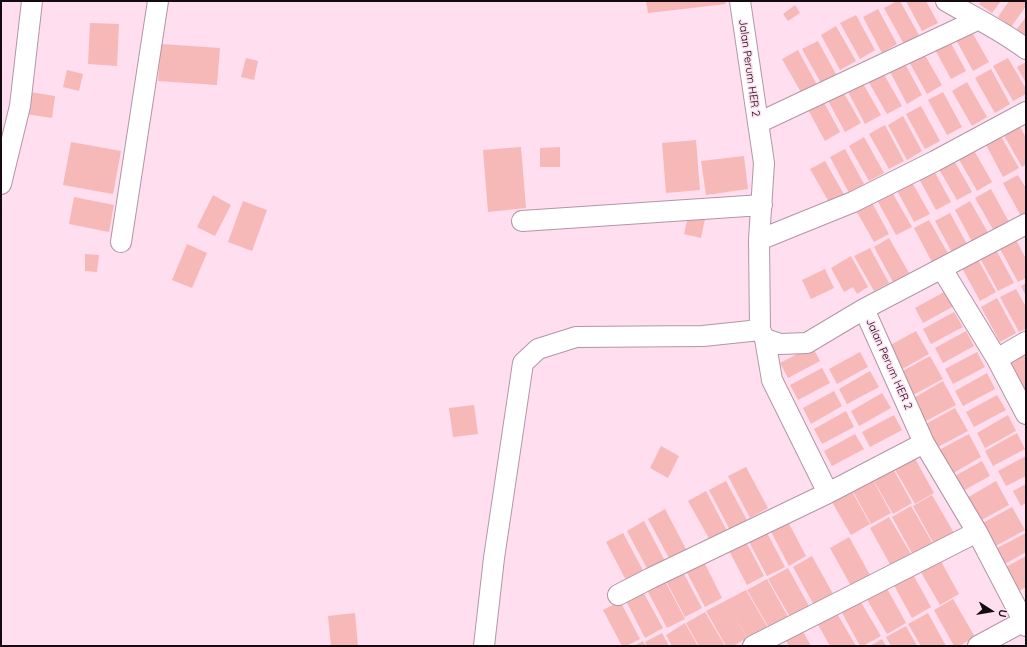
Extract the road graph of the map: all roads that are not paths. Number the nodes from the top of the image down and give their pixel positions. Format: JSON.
{"nodes":[{"id":1,"x":32,"y":1,"type":"edge"},
{"id":2,"x":158,"y":1,"type":"edge"},
{"id":3,"x":740,"y":1,"type":"edge"},
{"id":4,"x":946,"y":1,"type":"edge"},
{"id":5,"x":977,"y":20,"type":"junction"},
{"id":6,"x":1026,"y":49,"type":"edge"},
{"id":7,"x":1026,"y":112,"type":"edge"},
{"id":8,"x":758,"y":123,"type":"junction"},
{"id":9,"x":1,"y":184,"type":"edge"},
{"id":10,"x":762,"y":205,"type":"junction"},
{"id":11,"x":522,"y":221,"type":"dead end"},
{"id":12,"x":1026,"y":224,"type":"edge"},
{"id":13,"x":758,"y":240,"type":"junction"},
{"id":14,"x":121,"y":242,"type":"dead end"},
{"id":15,"x":942,"y":269,"type":"junction"},
{"id":16,"x":864,"y":309,"type":"junction"},
{"id":17,"x":762,"y":334,"type":"junction"},
{"id":18,"x":1026,"y":342,"type":"edge"},
{"id":19,"x":997,"y":359,"type":"junction"},
{"id":20,"x":1026,"y":414,"type":"edge"},
{"id":21,"x":924,"y":443,"type":"junction"},
{"id":22,"x":828,"y":493,"type":"junction"},
{"id":23,"x":977,"y":532,"type":"junction"},
{"id":24,"x":618,"y":595,"type":"dead end"},
{"id":25,"x":1025,"y":622,"type":"edge"},
{"id":26,"x":484,"y":646,"type":"edge"},
{"id":27,"x":753,"y":646,"type":"edge"},
{"id":28,"x":978,"y":646,"type":"edge"}],
"edges":[{"from":1,"to":9,"type":"street"},
{"from":2,"to":14,"type":"street"},
{"from":3,"to":8,"type":"street","name":"Jalan Perum HER 2"},
{"from":4,"to":5,"type":"street"},
{"from":5,"to":6,"type":"street"},
{"from":5,"to":8,"type":"street"},
{"from":7,"to":13,"type":"street"},
{"from":8,"to":10,"type":"street","name":"Jalan Perum HER 2"},
{"from":10,"to":11,"type":"street"},
{"from":10,"to":13,"type":"street","name":"Jalan Perum HER 2"},
{"from":12,"to":15,"type":"street"},
{"from":13,"to":17,"type":"street","name":"Jalan Perum HER 2"},
{"from":15,"to":16,"type":"street"},
{"from":15,"to":19,"type":"street"},
{"from":16,"to":17,"type":"street","name":"Jalan Perum HER 2"},
{"from":16,"to":21,"type":"street","name":"Jalan Perum HER 2"},
{"from":17,"to":22,"type":"street"},
{"from":17,"to":26,"type":"street"},
{"from":18,"to":19,"type":"street"},
{"from":19,"to":20,"type":"street"},
{"from":21,"to":22,"type":"street"},
{"from":21,"to":23,"type":"street","name":"Jalan Perum HER 2"},
{"from":22,"to":24,"type":"street"},
{"from":23,"to":25,"type":"street","name":"Jalan Perum HER 2"},
{"from":23,"to":27,"type":"street"},
{"from":25,"to":28,"type":"street"}]}
